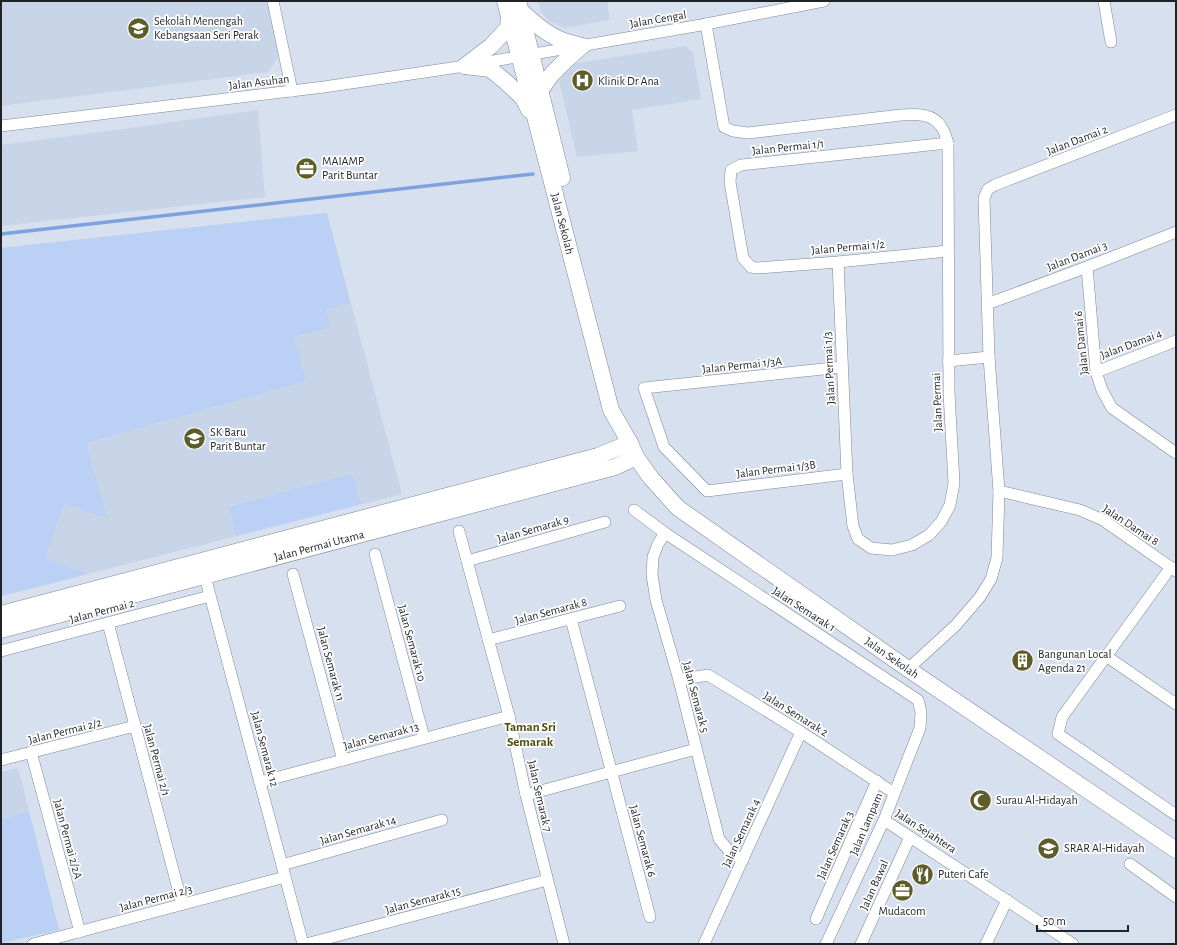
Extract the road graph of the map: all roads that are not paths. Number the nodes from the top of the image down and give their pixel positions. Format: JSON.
{"nodes":[{"id":1,"x":273,"y":1,"type":"edge"},
{"id":2,"x":824,"y":1,"type":"edge"},
{"id":3,"x":1104,"y":1,"type":"edge"},
{"id":4,"x":513,"y":7,"type":"edge"},
{"id":5,"x":706,"y":24,"type":"junction"},
{"id":6,"x":1111,"y":42,"type":"dead end"},
{"id":7,"x":582,"y":46,"type":"junction"},
{"id":8,"x":525,"y":56,"type":"junction"},
{"id":9,"x":465,"y":66,"type":"junction"},
{"id":10,"x":292,"y":91,"type":"junction"},
{"id":11,"x":540,"y":91,"type":"junction"},
{"id":12,"x":1176,"y":115,"type":"edge"},
{"id":13,"x":536,"y":121,"type":"junction"},
{"id":14,"x":1,"y":126,"type":"edge"},
{"id":15,"x":948,"y":143,"type":"junction"},
{"id":16,"x":1176,"y":232,"type":"edge"},
{"id":17,"x":948,"y":251,"type":"junction"},
{"id":18,"x":838,"y":262,"type":"junction"},
{"id":19,"x":751,"y":267,"type":"joint"},
{"id":20,"x":1087,"y":267,"type":"junction"},
{"id":21,"x":987,"y":304,"type":"junction"},
{"id":22,"x":1176,"y":341,"type":"edge"},
{"id":23,"x":989,"y":357,"type":"junction"},
{"id":24,"x":948,"y":361,"type":"junction"},
{"id":25,"x":842,"y":367,"type":"junction"},
{"id":26,"x":1096,"y":372,"type":"junction"},
{"id":27,"x":611,"y":410,"type":"junction"},
{"id":28,"x":633,"y":450,"type":"junction"},
{"id":29,"x":1175,"y":451,"type":"edge"},
{"id":30,"x":598,"y":456,"type":"junction"},
{"id":31,"x":847,"y":474,"type":"junction"},
{"id":32,"x":707,"y":491,"type":"joint"},
{"id":33,"x":999,"y":491,"type":"junction"},
{"id":34,"x":634,"y":510,"type":"dead end"},
{"id":35,"x":605,"y":522,"type":"dead end"},
{"id":36,"x":459,"y":531,"type":"dead end"},
{"id":37,"x":665,"y":533,"type":"junction"},
{"id":38,"x":375,"y":554,"type":"dead end"},
{"id":39,"x":467,"y":561,"type":"junction"},
{"id":40,"x":203,"y":568,"type":"junction"},
{"id":41,"x":1173,"y":569,"type":"edge"},
{"id":42,"x":293,"y":574,"type":"dead end"},
{"id":43,"x":210,"y":596,"type":"junction"},
{"id":44,"x":620,"y":606,"type":"dead end"},
{"id":45,"x":1,"y":614,"type":"edge"},
{"id":46,"x":571,"y":619,"type":"junction"},
{"id":47,"x":108,"y":623,"type":"junction"},
{"id":48,"x":1,"y":630,"type":"edge"},
{"id":49,"x":488,"y":640,"type":"junction"},
{"id":50,"x":1,"y":651,"type":"edge"},
{"id":51,"x":1106,"y":656,"type":"junction"},
{"id":52,"x":908,"y":669,"type":"junction"},
{"id":53,"x":679,"y":680,"type":"junction"},
{"id":54,"x":1176,"y":704,"type":"edge"},
{"id":55,"x":922,"y":712,"type":"joint"},
{"id":56,"x":509,"y":716,"type":"junction"},
{"id":57,"x":135,"y":726,"type":"junction"},
{"id":58,"x":801,"y":732,"type":"junction"},
{"id":59,"x":424,"y":738,"type":"junction"},
{"id":60,"x":696,"y":749,"type":"junction"},
{"id":61,"x":31,"y":752,"type":"junction"},
{"id":62,"x":1,"y":760,"type":"edge"},
{"id":63,"x":343,"y":760,"type":"junction"},
{"id":64,"x":612,"y":772,"type":"junction"},
{"id":65,"x":877,"y":781,"type":"junction"},
{"id":66,"x":260,"y":782,"type":"junction"},
{"id":67,"x":894,"y":793,"type":"junction"},
{"id":68,"x":526,"y":794,"type":"junction"},
{"id":69,"x":1176,"y":815,"type":"edge"},
{"id":70,"x":442,"y":820,"type":"dead end"},
{"id":71,"x":884,"y":820,"type":"junction"},
{"id":72,"x":910,"y":837,"type":"junction"},
{"id":73,"x":1176,"y":850,"type":"edge"},
{"id":74,"x":743,"y":860,"type":"junction"},
{"id":75,"x":1130,"y":864,"type":"dead end"},
{"id":76,"x":282,"y":865,"type":"junction"},
{"id":77,"x":285,"y":877,"type":"junction"},
{"id":78,"x":547,"y":880,"type":"junction"},
{"id":79,"x":1176,"y":897,"type":"edge"},
{"id":80,"x":1007,"y":900,"type":"junction"},
{"id":81,"x":182,"y":904,"type":"junction"},
{"id":82,"x":650,"y":917,"type":"dead end"},
{"id":83,"x":816,"y":919,"type":"dead end"},
{"id":84,"x":80,"y":932,"type":"junction"},
{"id":85,"x":34,"y":944,"type":"edge"},
{"id":86,"x":302,"y":944,"type":"edge"},
{"id":87,"x":306,"y":944,"type":"edge"},
{"id":88,"x":564,"y":944,"type":"edge"},
{"id":89,"x":704,"y":944,"type":"edge"},
{"id":90,"x":826,"y":944,"type":"edge"},
{"id":91,"x":861,"y":944,"type":"edge"},
{"id":92,"x":986,"y":944,"type":"edge"},
{"id":93,"x":1073,"y":944,"type":"edge"}],
"edges":[{"from":1,"to":10,"type":"street"},
{"from":2,"to":5,"type":"street","name":"Jalan Cengal"},
{"from":3,"to":6,"type":"street"},
{"from":4,"to":7,"type":"street"},
{"from":4,"to":8,"type":"street","name":"Jalan Sekolah"},
{"from":4,"to":9,"type":"street"},
{"from":5,"to":7,"type":"street","name":"Jalan Cengal"},
{"from":5,"to":15,"type":"street","name":"Jalan Permai"},
{"from":7,"to":8,"type":"street","name":"Jalan Cengal"},
{"from":7,"to":11,"type":"street"},
{"from":8,"to":9,"type":"street","name":"Jalan Asuhan"},
{"from":8,"to":11,"type":"street","name":"Jalan Sekolah"},
{"from":8,"to":13,"type":"street","name":"Jalan Sekolah"},
{"from":9,"to":10,"type":"street","name":"Jalan Asuhan"},
{"from":9,"to":13,"type":"street"},
{"from":10,"to":14,"type":"street","name":"Jalan Asuhan"},
{"from":11,"to":28,"type":"street","name":"Jalan Sekolah"},
{"from":12,"to":21,"type":"street","name":"Jalan Damai 2"},
{"from":13,"to":27,"type":"street","name":"Jalan Sekolah"},
{"from":15,"to":17,"type":"street","name":"Jalan Permai"},
{"from":15,"to":19,"type":"street","name":"Jalan Permai 1/1"},
{"from":16,"to":20,"type":"street","name":"Jalan Damai 3"},
{"from":17,"to":18,"type":"street","name":"Jalan Permai 1/2"},
{"from":17,"to":24,"type":"street","name":"Jalan Permai"},
{"from":18,"to":19,"type":"street","name":"Jalan Permai 1/2"},
{"from":18,"to":25,"type":"street","name":"Jalan Permai 1/3"},
{"from":20,"to":21,"type":"street","name":"Jalan Damai 3"},
{"from":20,"to":26,"type":"street","name":"Jalan Damai 6"},
{"from":21,"to":23,"type":"street"},
{"from":22,"to":26,"type":"street","name":"Jalan Damai 4"},
{"from":23,"to":24,"type":"street"},
{"from":23,"to":33,"type":"street"},
{"from":24,"to":31,"type":"street","name":"Jalan Permai"},
{"from":25,"to":31,"type":"street","name":"Jalan Permai 1/3"},
{"from":25,"to":32,"type":"street","name":"Jalan Permai 1/3A"},
{"from":26,"to":29,"type":"street","name":"Jalan Damai 6"},
{"from":27,"to":28,"type":"street","name":"Jalan Sekolah"},
{"from":27,"to":30,"type":"street"},
{"from":28,"to":30,"type":"street","name":"Jalan Permai Utama"},
{"from":28,"to":40,"type":"street","name":"Jalan Permai Utama"},
{"from":28,"to":52,"type":"street","name":"Jalan Sekolah"},
{"from":30,"to":40,"type":"street","name":"Jalan Permai Utama"},
{"from":31,"to":32,"type":"street","name":"Jalan Permai 1/3B"},
{"from":33,"to":41,"type":"street","name":"Jalan Damai 8"},
{"from":33,"to":52,"type":"street"},
{"from":34,"to":37,"type":"street","name":"Jalan Semarak 1"},
{"from":35,"to":39,"type":"street","name":"Jalan Semarak 9"},
{"from":36,"to":39,"type":"street","name":"Jalan Semarak 7"},
{"from":37,"to":53,"type":"street","name":"Jalan Semarak 5"},
{"from":37,"to":55,"type":"street","name":"Jalan Semarak 1"},
{"from":38,"to":59,"type":"street","name":"Jalan Semarak 10"},
{"from":39,"to":49,"type":"street","name":"Jalan Semarak 7"},
{"from":40,"to":43,"type":"street","name":"Jalan Semarak 12"},
{"from":40,"to":45,"type":"street","name":"Jalan Permai Utama"},
{"from":40,"to":48,"type":"street","name":"Jalan Permai Utama"},
{"from":41,"to":51,"type":"street"},
{"from":42,"to":63,"type":"street","name":"Jalan Semarak 11"},
{"from":43,"to":47,"type":"street","name":"Jalan Permai 2"},
{"from":43,"to":66,"type":"street","name":"Jalan Semarak 12"},
{"from":44,"to":46,"type":"street","name":"Jalan Semarak 8"},
{"from":46,"to":49,"type":"street","name":"Jalan Semarak 8"},
{"from":46,"to":64,"type":"street","name":"Jalan Semarak 6"},
{"from":47,"to":50,"type":"street","name":"Jalan Permai 2"},
{"from":47,"to":57,"type":"street","name":"Jalan Permai 2/1"},
{"from":49,"to":56,"type":"street","name":"Jalan Semarak 7"},
{"from":51,"to":54,"type":"street"},
{"from":51,"to":69,"type":"street"},
{"from":52,"to":73,"type":"street","name":"Jalan Sekolah"},
{"from":53,"to":58,"type":"street","name":"Jalan Semarak 2"},
{"from":53,"to":60,"type":"street","name":"Jalan Semarak 5"},
{"from":55,"to":67,"type":"street","name":"Jalan Lampam"},
{"from":56,"to":59,"type":"street","name":"Jalan Semarak 13"},
{"from":56,"to":68,"type":"street","name":"Jalan Semarak 7"},
{"from":57,"to":61,"type":"street","name":"Jalan Permai 2/2"},
{"from":57,"to":81,"type":"street","name":"Jalan Permai 2/1"},
{"from":58,"to":65,"type":"street","name":"Jalan Semarak 2"},
{"from":58,"to":74,"type":"street","name":"Jalan Semarak 4"},
{"from":59,"to":63,"type":"street","name":"Jalan Semarak 13"},
{"from":60,"to":64,"type":"street"},
{"from":60,"to":74,"type":"street","name":"Jalan Semarak 5"},
{"from":61,"to":62,"type":"street","name":"Jalan Permai 2/2"},
{"from":61,"to":84,"type":"street","name":"Jalan Permai 2/2A"},
{"from":63,"to":66,"type":"street","name":"Jalan Semarak 13"},
{"from":64,"to":68,"type":"street"},
{"from":64,"to":82,"type":"street","name":"Jalan Semarak 6"},
{"from":65,"to":67,"type":"street","name":"Jalan Semarak 2"},
{"from":65,"to":83,"type":"street","name":"Jalan Semarak 3"},
{"from":66,"to":76,"type":"street","name":"Jalan Semarak 12"},
{"from":67,"to":71,"type":"street","name":"Jalan Lampam"},
{"from":68,"to":78,"type":"street","name":"Jalan Semarak 7"},
{"from":70,"to":76,"type":"street","name":"Jalan Semarak 14"},
{"from":71,"to":72,"type":"street","name":"Jalan Sejahtera"},
{"from":71,"to":90,"type":"street","name":"Jalan Lampam"},
{"from":72,"to":80,"type":"street","name":"Jalan Sejahtera"},
{"from":72,"to":91,"type":"street","name":"Jalan Bawal"},
{"from":74,"to":89,"type":"street","name":"Jalan Semarak 4"},
{"from":75,"to":79,"type":"street"},
{"from":76,"to":77,"type":"street","name":"Jalan Semarak 12"},
{"from":77,"to":81,"type":"street","name":"Jalan Permai 2/3"},
{"from":77,"to":86,"type":"street","name":"Jalan Semarak 12"},
{"from":78,"to":87,"type":"street","name":"Jalan Semarak 15"},
{"from":78,"to":88,"type":"street","name":"Jalan Semarak 7"},
{"from":80,"to":92,"type":"street"},
{"from":80,"to":93,"type":"street","name":"Jalan Sejahtera"},
{"from":81,"to":84,"type":"street","name":"Jalan Permai 2/3"},
{"from":84,"to":85,"type":"street","name":"Jalan Permai 2/3"}]}
